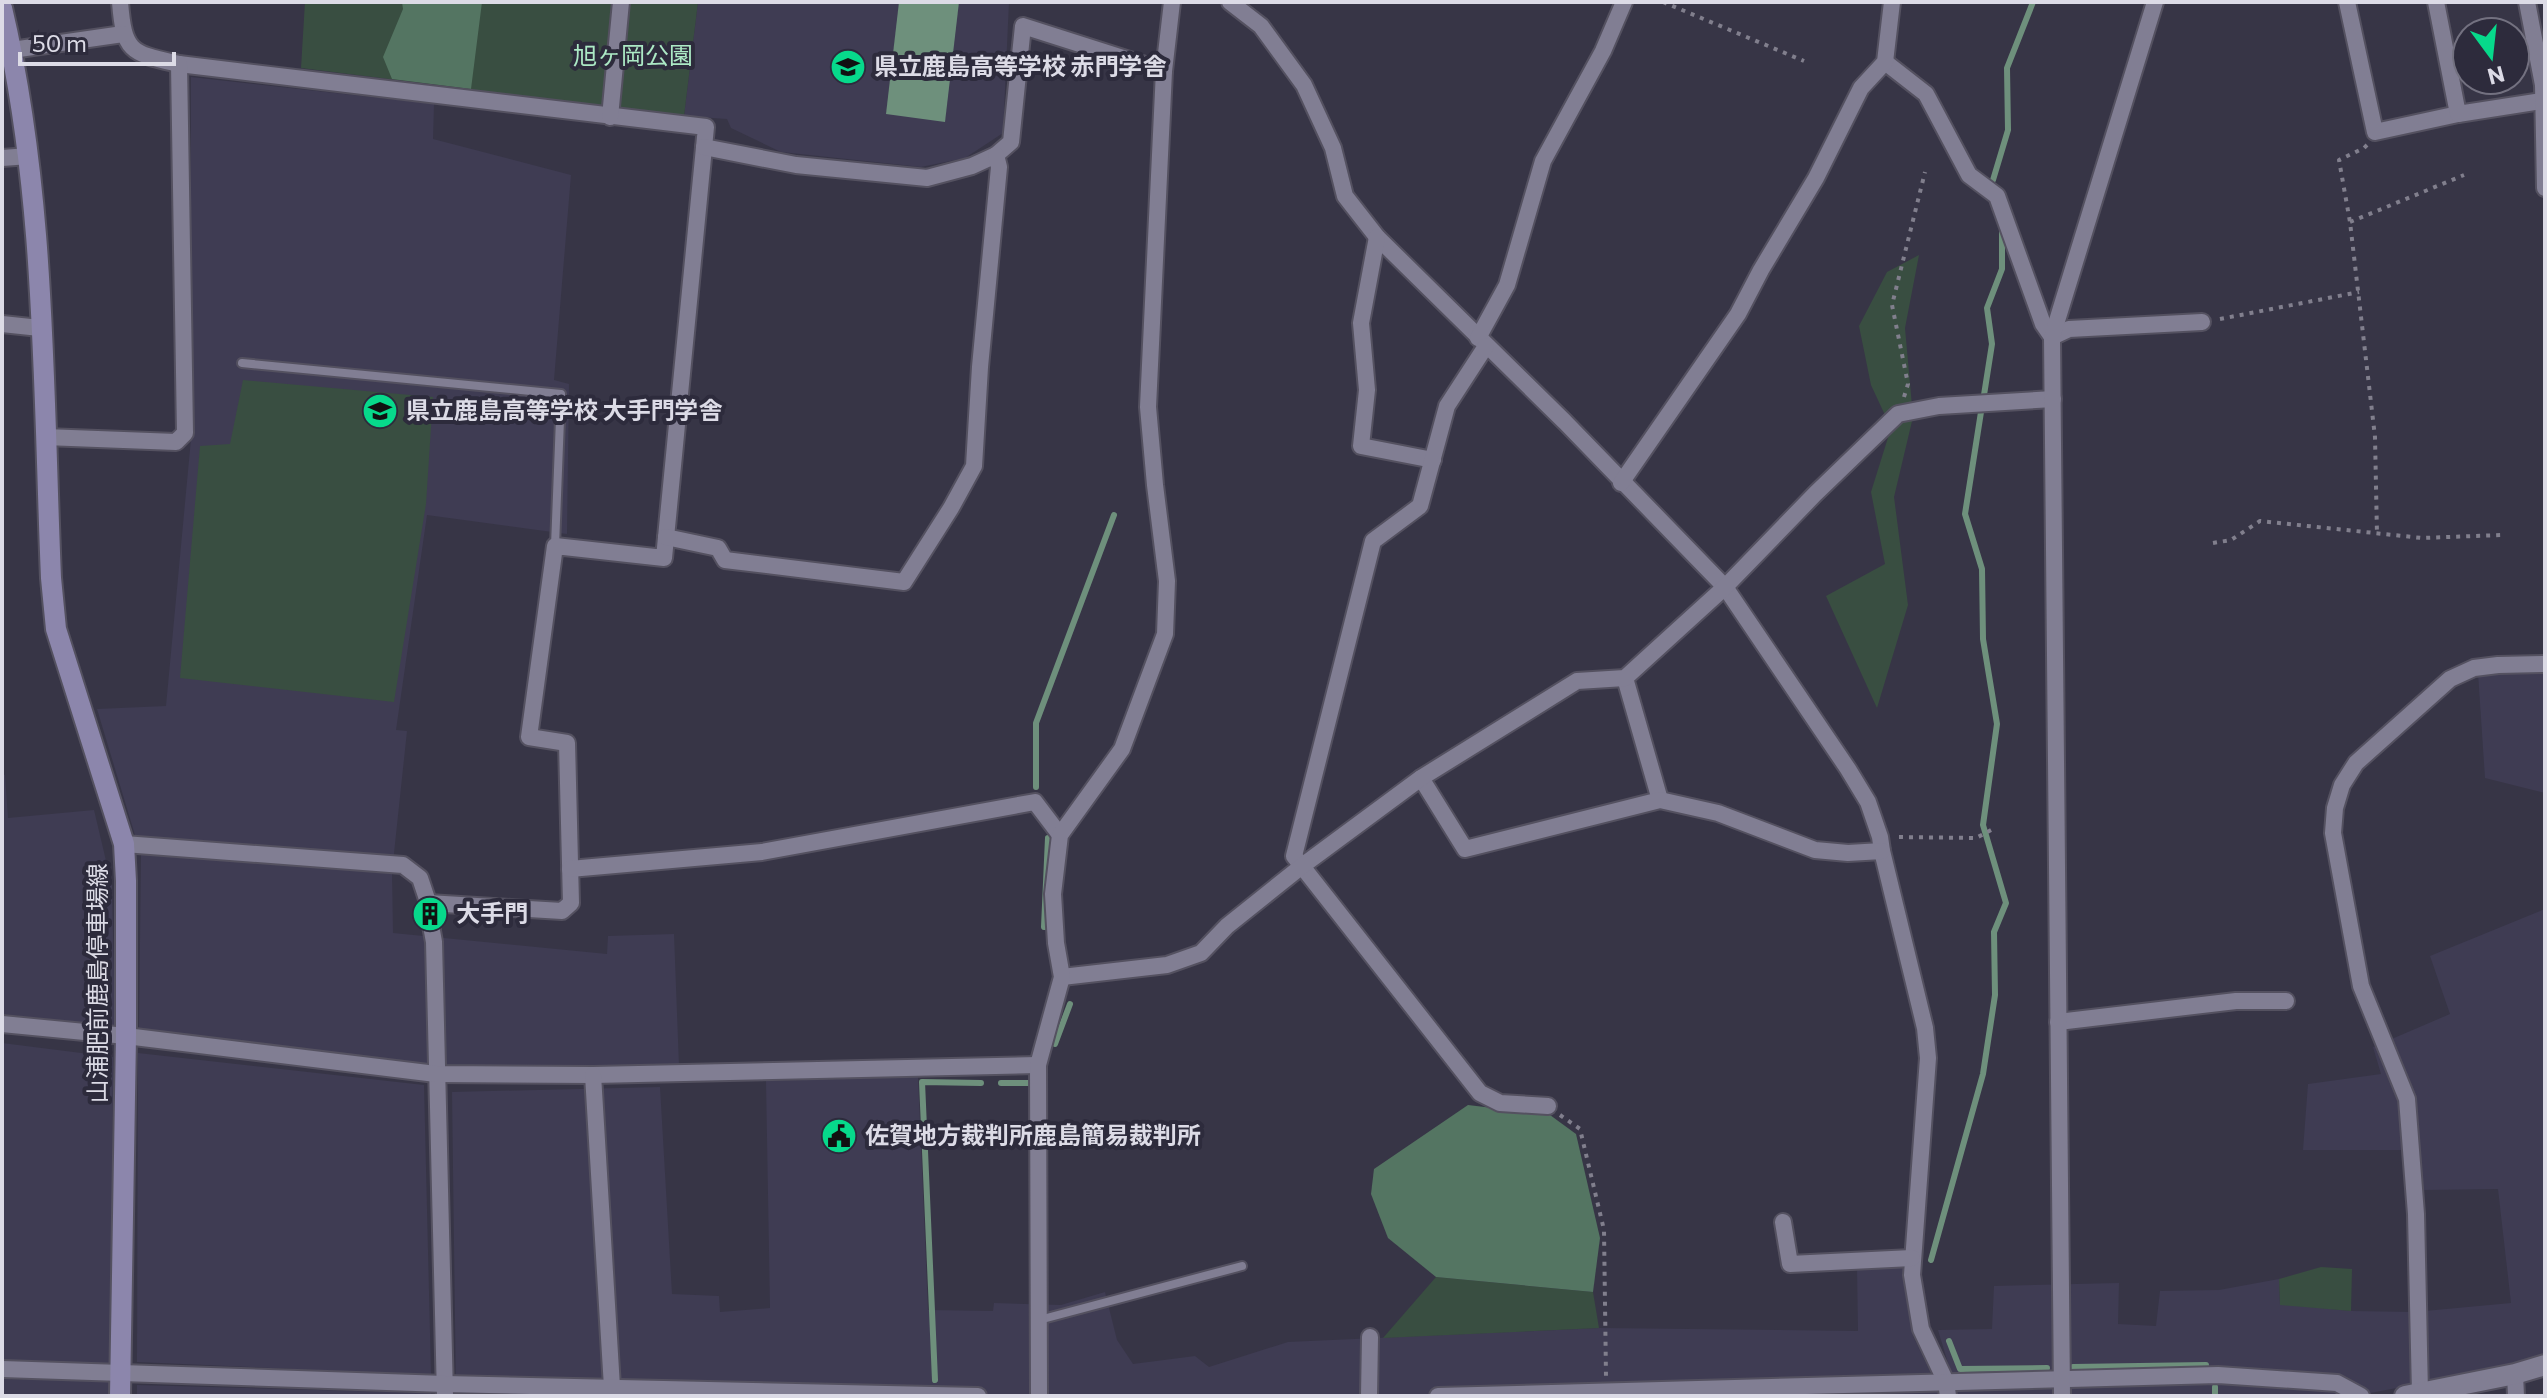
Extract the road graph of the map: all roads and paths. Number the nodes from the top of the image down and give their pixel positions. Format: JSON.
{"nodes":[{"id":1,"x":120,"y":2,"type":"edge"},
{"id":2,"x":621,"y":2,"type":"edge"},
{"id":3,"x":1172,"y":2,"type":"edge"},
{"id":4,"x":1230,"y":2,"type":"edge"},
{"id":5,"x":1624,"y":2,"type":"edge"},
{"id":6,"x":1663,"y":2,"type":"edge"},
{"id":7,"x":1892,"y":2,"type":"edge"},
{"id":8,"x":2155,"y":2,"type":"edge"},
{"id":9,"x":2347,"y":2,"type":"edge"},
{"id":10,"x":2436,"y":2,"type":"edge"},
{"id":11,"x":2527,"y":2,"type":"edge"},
{"id":12,"x":2,"y":8,"type":"edge"},
{"id":13,"x":123,"y":34,"type":"junction"},
{"id":14,"x":12,"y":50,"type":"junction"},
{"id":15,"x":1804,"y":61,"type":"dead end"},
{"id":16,"x":1885,"y":62,"type":"junction"},
{"id":17,"x":179,"y":64,"type":"junction"},
{"id":18,"x":1164,"y":71,"type":"junction"},
{"id":19,"x":2543,"y":91,"type":"edge"},
{"id":20,"x":2458,"y":114,"type":"junction"},
{"id":21,"x":610,"y":117,"type":"junction"},
{"id":22,"x":2375,"y":132,"type":"junction"},
{"id":23,"x":704,"y":147,"type":"junction"},
{"id":24,"x":996,"y":155,"type":"junction"},
{"id":25,"x":29,"y":156,"type":"junction"},
{"id":26,"x":2,"y":158,"type":"edge"},
{"id":27,"x":1925,"y":172,"type":"dead end"},
{"id":28,"x":2464,"y":175,"type":"dead end"},
{"id":29,"x":2545,"y":188,"type":"edge"},
{"id":30,"x":2350,"y":222,"type":"junction"},
{"id":31,"x":1377,"y":237,"type":"junction"},
{"id":32,"x":2359,"y":292,"type":"junction"},
{"id":33,"x":2202,"y":322,"type":"joint"},
{"id":34,"x":2,"y":324,"type":"edge"},
{"id":35,"x":40,"y":328,"type":"junction"},
{"id":36,"x":2052,"y":337,"type":"junction"},
{"id":37,"x":1482,"y":342,"type":"junction"},
{"id":38,"x":242,"y":363,"type":"dead end"},
{"id":39,"x":2053,"y":399,"type":"junction"},
{"id":40,"x":1898,"y":414,"type":"junction"},
{"id":41,"x":45,"y":437,"type":"junction"},
{"id":42,"x":1433,"y":460,"type":"junction"},
{"id":43,"x":1621,"y":483,"type":"junction"},
{"id":44,"x":2377,"y":535,"type":"junction"},
{"id":45,"x":2502,"y":535,"type":"dead end"},
{"id":46,"x":666,"y":537,"type":"junction"},
{"id":47,"x":2213,"y":543,"type":"dead end"},
{"id":48,"x":555,"y":546,"type":"junction"},
{"id":49,"x":1725,"y":587,"type":"junction"},
{"id":50,"x":2545,"y":664,"type":"edge"},
{"id":51,"x":1625,"y":678,"type":"junction"},
{"id":52,"x":1421,"y":778,"type":"junction"},
{"id":53,"x":1660,"y":800,"type":"junction"},
{"id":54,"x":1995,"y":828,"type":"dead end"},
{"id":55,"x":1060,"y":835,"type":"junction"},
{"id":56,"x":124,"y":844,"type":"junction"},
{"id":57,"x":1881,"y":844,"type":"junction"},
{"id":58,"x":1302,"y":866,"type":"junction"},
{"id":59,"x":570,"y":869,"type":"junction"},
{"id":60,"x":429,"y":910,"type":"junction"},
{"id":61,"x":1062,"y":977,"type":"junction"},
{"id":62,"x":2286,"y":1001,"type":"dead end"},
{"id":63,"x":2058,"y":1022,"type":"junction"},
{"id":64,"x":2,"y":1024,"type":"edge"},
{"id":65,"x":126,"y":1036,"type":"junction"},
{"id":66,"x":1038,"y":1065,"type":"junction"},
{"id":67,"x":436,"y":1074,"type":"junction"},
{"id":68,"x":593,"y":1075,"type":"junction"},
{"id":69,"x":1548,"y":1106,"type":"joint"},
{"id":70,"x":1783,"y":1222,"type":"dead end"},
{"id":71,"x":1912,"y":1258,"type":"junction"},
{"id":72,"x":1242,"y":1266,"type":"dead end"},
{"id":73,"x":1039,"y":1320,"type":"junction"},
{"id":74,"x":1370,"y":1337,"type":"dead end"},
{"id":75,"x":2545,"y":1365,"type":"edge"},
{"id":76,"x":2,"y":1369,"type":"edge"},
{"id":77,"x":121,"y":1372,"type":"junction"},
{"id":78,"x":2515,"y":1374,"type":"junction"},
{"id":79,"x":2062,"y":1388,"type":"edge"},
{"id":80,"x":1947,"y":1389,"type":"edge"},
{"id":81,"x":445,"y":1390,"type":"edge"},
{"id":82,"x":619,"y":1390,"type":"edge"},
{"id":83,"x":1606,"y":1392,"type":"junction"},
{"id":84,"x":2412,"y":1394,"type":"edge"},
{"id":85,"x":120,"y":1396,"type":"edge"},
{"id":86,"x":978,"y":1396,"type":"edge"},
{"id":87,"x":1039,"y":1396,"type":"edge"},
{"id":88,"x":1369,"y":1396,"type":"edge"},
{"id":89,"x":1438,"y":1396,"type":"edge"},
{"id":90,"x":2361,"y":1396,"type":"edge"},
{"id":91,"x":2516,"y":1396,"type":"edge"}],
"edges":[{"from":1,"to":13,"type":"street"},
{"from":2,"to":21,"type":"street"},
{"from":3,"to":18,"type":"street"},
{"from":4,"to":31,"type":"street"},
{"from":5,"to":37,"type":"street"},
{"from":6,"to":15,"type":"path"},
{"from":7,"to":16,"type":"street"},
{"from":8,"to":36,"type":"street"},
{"from":9,"to":22,"type":"street"},
{"from":10,"to":20,"type":"street"},
{"from":11,"to":19,"type":"street"},
{"from":12,"to":14,"type":"main road","name":"山浦肥前鹿島停車場線"},
{"from":13,"to":14,"type":"street"},
{"from":13,"to":17,"type":"street"},
{"from":14,"to":25,"type":"main road","name":"山浦肥前鹿島停車場線"},
{"from":16,"to":36,"type":"street"},
{"from":16,"to":43,"type":"street"},
{"from":17,"to":21,"type":"street"},
{"from":17,"to":41,"type":"street"},
{"from":18,"to":24,"type":"street"},
{"from":18,"to":55,"type":"street"},
{"from":19,"to":20,"type":"street"},
{"from":19,"to":29,"type":"street"},
{"from":20,"to":22,"type":"street"},
{"from":21,"to":23,"type":"street"},
{"from":22,"to":30,"type":"path"},
{"from":23,"to":24,"type":"street"},
{"from":23,"to":46,"type":"street"},
{"from":24,"to":46,"type":"street"},
{"from":25,"to":26,"type":"street"},
{"from":25,"to":35,"type":"main road","name":"山浦肥前鹿島停車場線"},
{"from":27,"to":40,"type":"path"},
{"from":28,"to":30,"type":"path"},
{"from":30,"to":32,"type":"path"},
{"from":31,"to":37,"type":"street"},
{"from":31,"to":42,"type":"street"},
{"from":32,"to":33,"type":"path"},
{"from":32,"to":44,"type":"path"},
{"from":33,"to":36,"type":"street"},
{"from":34,"to":35,"type":"street"},
{"from":35,"to":41,"type":"main road","name":"山浦肥前鹿島停車場線"},
{"from":36,"to":39,"type":"street"},
{"from":37,"to":42,"type":"street"},
{"from":37,"to":43,"type":"street"},
{"from":38,"to":48,"type":"lane"},
{"from":39,"to":40,"type":"street"},
{"from":39,"to":63,"type":"street"},
{"from":40,"to":49,"type":"street"},
{"from":41,"to":56,"type":"main road","name":"山浦肥前鹿島停車場線"},
{"from":42,"to":58,"type":"street"},
{"from":43,"to":49,"type":"street"},
{"from":44,"to":45,"type":"path"},
{"from":44,"to":47,"type":"path"},
{"from":46,"to":48,"type":"street"},
{"from":48,"to":59,"type":"street"},
{"from":49,"to":51,"type":"street"},
{"from":49,"to":57,"type":"street"},
{"from":50,"to":84,"type":"street"},
{"from":51,"to":52,"type":"street"},
{"from":51,"to":53,"type":"street"},
{"from":52,"to":53,"type":"street"},
{"from":52,"to":58,"type":"street"},
{"from":53,"to":57,"type":"street"},
{"from":54,"to":57,"type":"path"},
{"from":55,"to":59,"type":"street"},
{"from":55,"to":61,"type":"street"},
{"from":56,"to":60,"type":"street"},
{"from":56,"to":65,"type":"main road","name":"山浦肥前鹿島停車場線"},
{"from":57,"to":71,"type":"street"},
{"from":58,"to":61,"type":"street"},
{"from":58,"to":69,"type":"street"},
{"from":59,"to":60,"type":"street"},
{"from":60,"to":67,"type":"street"},
{"from":61,"to":66,"type":"street"},
{"from":62,"to":63,"type":"street"},
{"from":63,"to":79,"type":"street"},
{"from":64,"to":65,"type":"street"},
{"from":65,"to":67,"type":"street"},
{"from":65,"to":77,"type":"main road","name":"山浦肥前鹿島停車場線"},
{"from":66,"to":68,"type":"street"},
{"from":66,"to":73,"type":"street"},
{"from":67,"to":68,"type":"street"},
{"from":67,"to":81,"type":"street"},
{"from":68,"to":82,"type":"street"},
{"from":69,"to":83,"type":"path"},
{"from":70,"to":71,"type":"street"},
{"from":71,"to":80,"type":"street"},
{"from":72,"to":73,"type":"lane"},
{"from":73,"to":87,"type":"street"},
{"from":74,"to":88,"type":"street"},
{"from":75,"to":78,"type":"street"},
{"from":76,"to":77,"type":"street"},
{"from":77,"to":81,"type":"street"},
{"from":77,"to":85,"type":"main road","name":"山浦肥前鹿島停車場線"},
{"from":78,"to":84,"type":"street"},
{"from":78,"to":91,"type":"street"},
{"from":79,"to":80,"type":"street"},
{"from":79,"to":90,"type":"street"},
{"from":80,"to":83,"type":"street"},
{"from":81,"to":82,"type":"street"},
{"from":82,"to":86,"type":"street"},
{"from":83,"to":89,"type":"street"}]}
